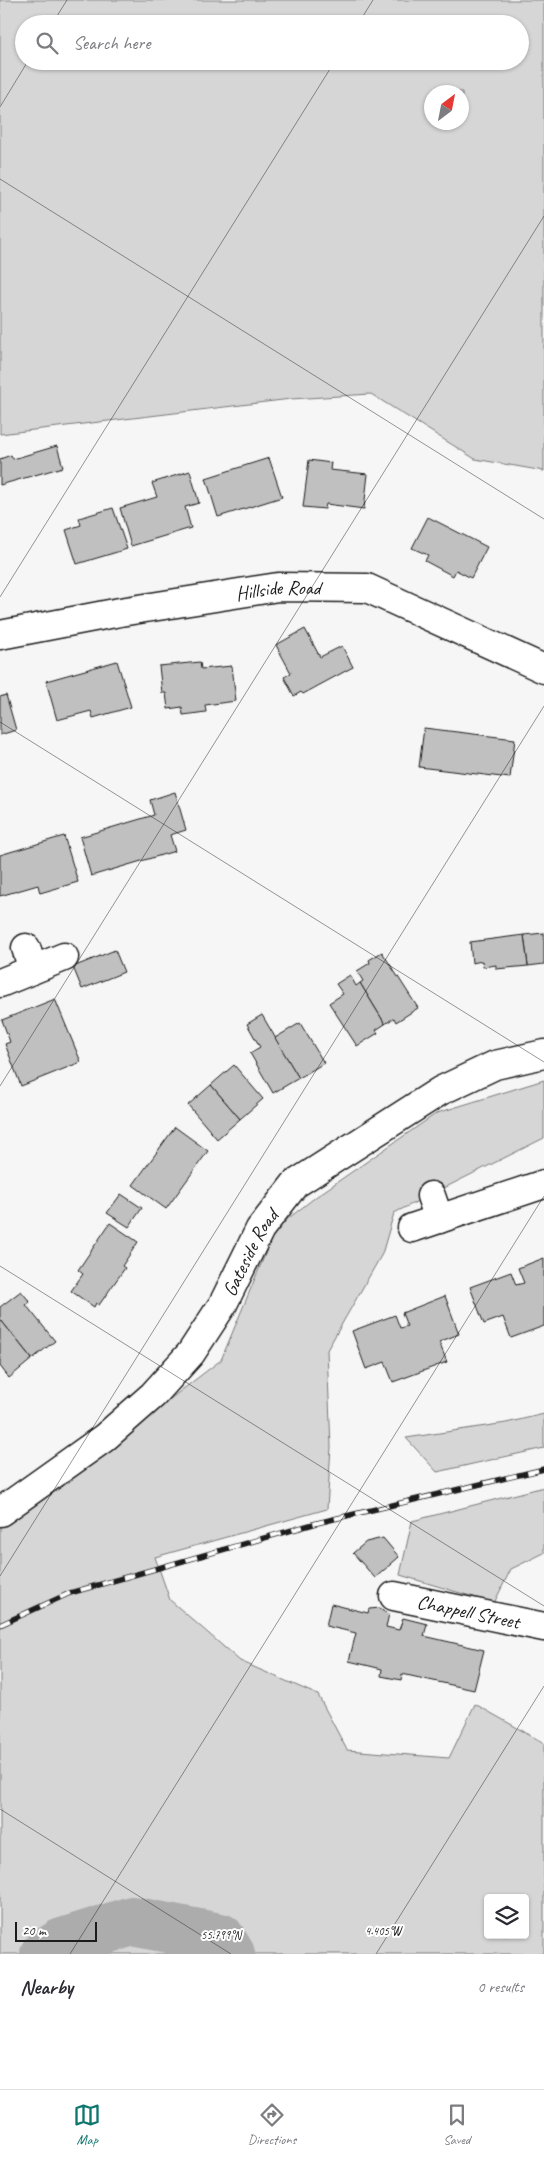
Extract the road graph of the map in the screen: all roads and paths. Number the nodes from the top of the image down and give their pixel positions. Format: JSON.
{"nodes":[{"id":1,"x":0,"y":635,"type":"edge"},
{"id":2,"x":544,"y":669,"type":"edge"},
{"id":3,"x":64,"y":957,"type":"dead end"},
{"id":4,"x":0,"y":983,"type":"edge"},
{"id":5,"x":544,"y":1054,"type":"edge"},
{"id":6,"x":544,"y":1184,"type":"edge"},
{"id":7,"x":412,"y":1228,"type":"dead end"},
{"id":8,"x":0,"y":1512,"type":"edge"},
{"id":9,"x":394,"y":1596,"type":"dead end"},
{"id":10,"x":544,"y":1627,"type":"edge"}],
"edges":[{"from":1,"to":2,"type":"street","name":"Hillside Road"},
{"from":3,"to":4,"type":"street"},
{"from":5,"to":8,"type":"street","name":"Gateside Road"},
{"from":6,"to":7,"type":"street"},
{"from":9,"to":10,"type":"street","name":"Chappell Street"}]}
